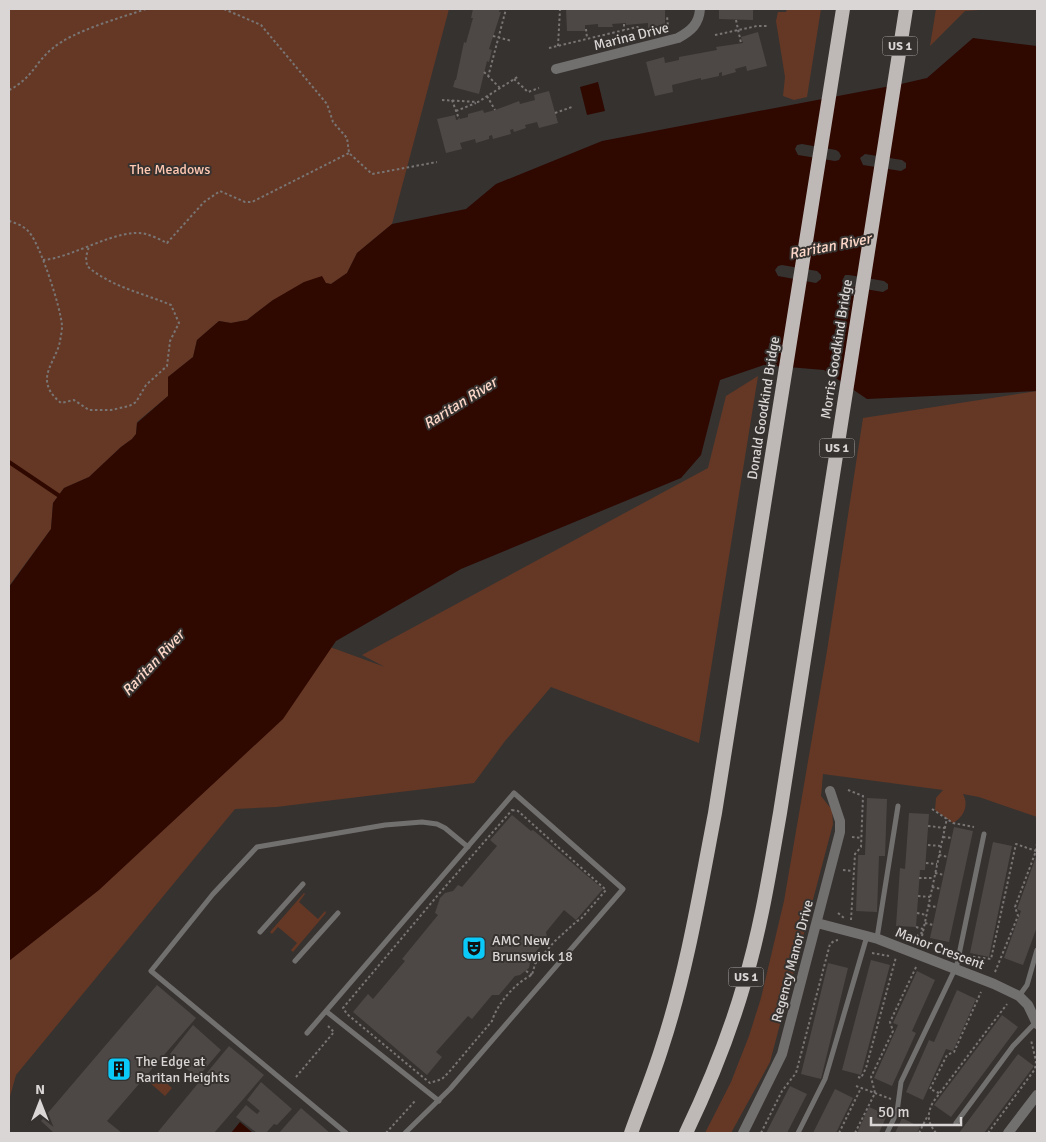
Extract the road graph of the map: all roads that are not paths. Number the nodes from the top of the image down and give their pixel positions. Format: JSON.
{"nodes":[{"id":1,"x":843,"y":9,"type":"edge"},
{"id":2,"x":906,"y":9,"type":"edge"},
{"id":3,"x":700,"y":10,"type":"edge"},
{"id":4,"x":556,"y":69,"type":"dead end"},
{"id":5,"x":830,"y":791,"type":"dead end"},
{"id":6,"x":898,"y":806,"type":"dead end"},
{"id":7,"x":984,"y":834,"type":"dead end"},
{"id":8,"x":468,"y":847,"type":"junction"},
{"id":9,"x":303,"y":884,"type":"dead end"},
{"id":10,"x":338,"y":913,"type":"dead end"},
{"id":11,"x":817,"y":923,"type":"junction"},
{"id":12,"x":260,"y":932,"type":"dead end"},
{"id":13,"x":872,"y":937,"type":"junction"},
{"id":14,"x":1037,"y":950,"type":"edge"},
{"id":15,"x":295,"y":961,"type":"dead end"},
{"id":16,"x":955,"y":969,"type":"junction"},
{"id":17,"x":1019,"y":996,"type":"junction"},
{"id":18,"x":327,"y":1012,"type":"junction"},
{"id":19,"x":1037,"y":1023,"type":"edge"},
{"id":20,"x":308,"y":1033,"type":"dead end"},
{"id":21,"x":1037,"y":1095,"type":"edge"},
{"id":22,"x":439,"y":1101,"type":"junction"},
{"id":23,"x":956,"y":1123,"type":"dead end"},
{"id":24,"x":346,"y":1133,"type":"edge"},
{"id":25,"x":405,"y":1133,"type":"edge"},
{"id":26,"x":631,"y":1133,"type":"edge"},
{"id":27,"x":686,"y":1133,"type":"edge"},
{"id":28,"x":743,"y":1133,"type":"edge"},
{"id":29,"x":798,"y":1133,"type":"edge"},
{"id":30,"x":887,"y":1133,"type":"edge"},
{"id":31,"x":1008,"y":1133,"type":"edge"}],
"edges":[{"from":1,"to":26,"type":"highway","name":"Donald Goodkind Bridge"},
{"from":2,"to":27,"type":"highway","name":"Morris Goodkind Bridge","number":"US 1"},
{"from":3,"to":4,"type":"street","name":"Marina Drive"},
{"from":5,"to":11,"type":"street","name":"Regency Manor Drive"},
{"from":6,"to":13,"type":"lane"},
{"from":7,"to":16,"type":"lane"},
{"from":8,"to":18,"type":"lane"},
{"from":8,"to":22,"type":"lane"},
{"from":8,"to":24,"type":"lane"},
{"from":9,"to":12,"type":"lane"},
{"from":10,"to":15,"type":"lane"},
{"from":11,"to":13,"type":"street","name":"Manor Crescent"},
{"from":11,"to":28,"type":"street","name":"Regency Manor Drive"},
{"from":13,"to":16,"type":"street","name":"Manor Crescent"},
{"from":13,"to":29,"type":"lane"},
{"from":14,"to":17,"type":"lane"},
{"from":16,"to":17,"type":"street","name":"Manor Crescent"},
{"from":16,"to":30,"type":"lane"},
{"from":17,"to":19,"type":"street"},
{"from":18,"to":20,"type":"lane"},
{"from":18,"to":22,"type":"lane"},
{"from":19,"to":23,"type":"lane"},
{"from":21,"to":31,"type":"street"},
{"from":22,"to":25,"type":"lane"}]}
